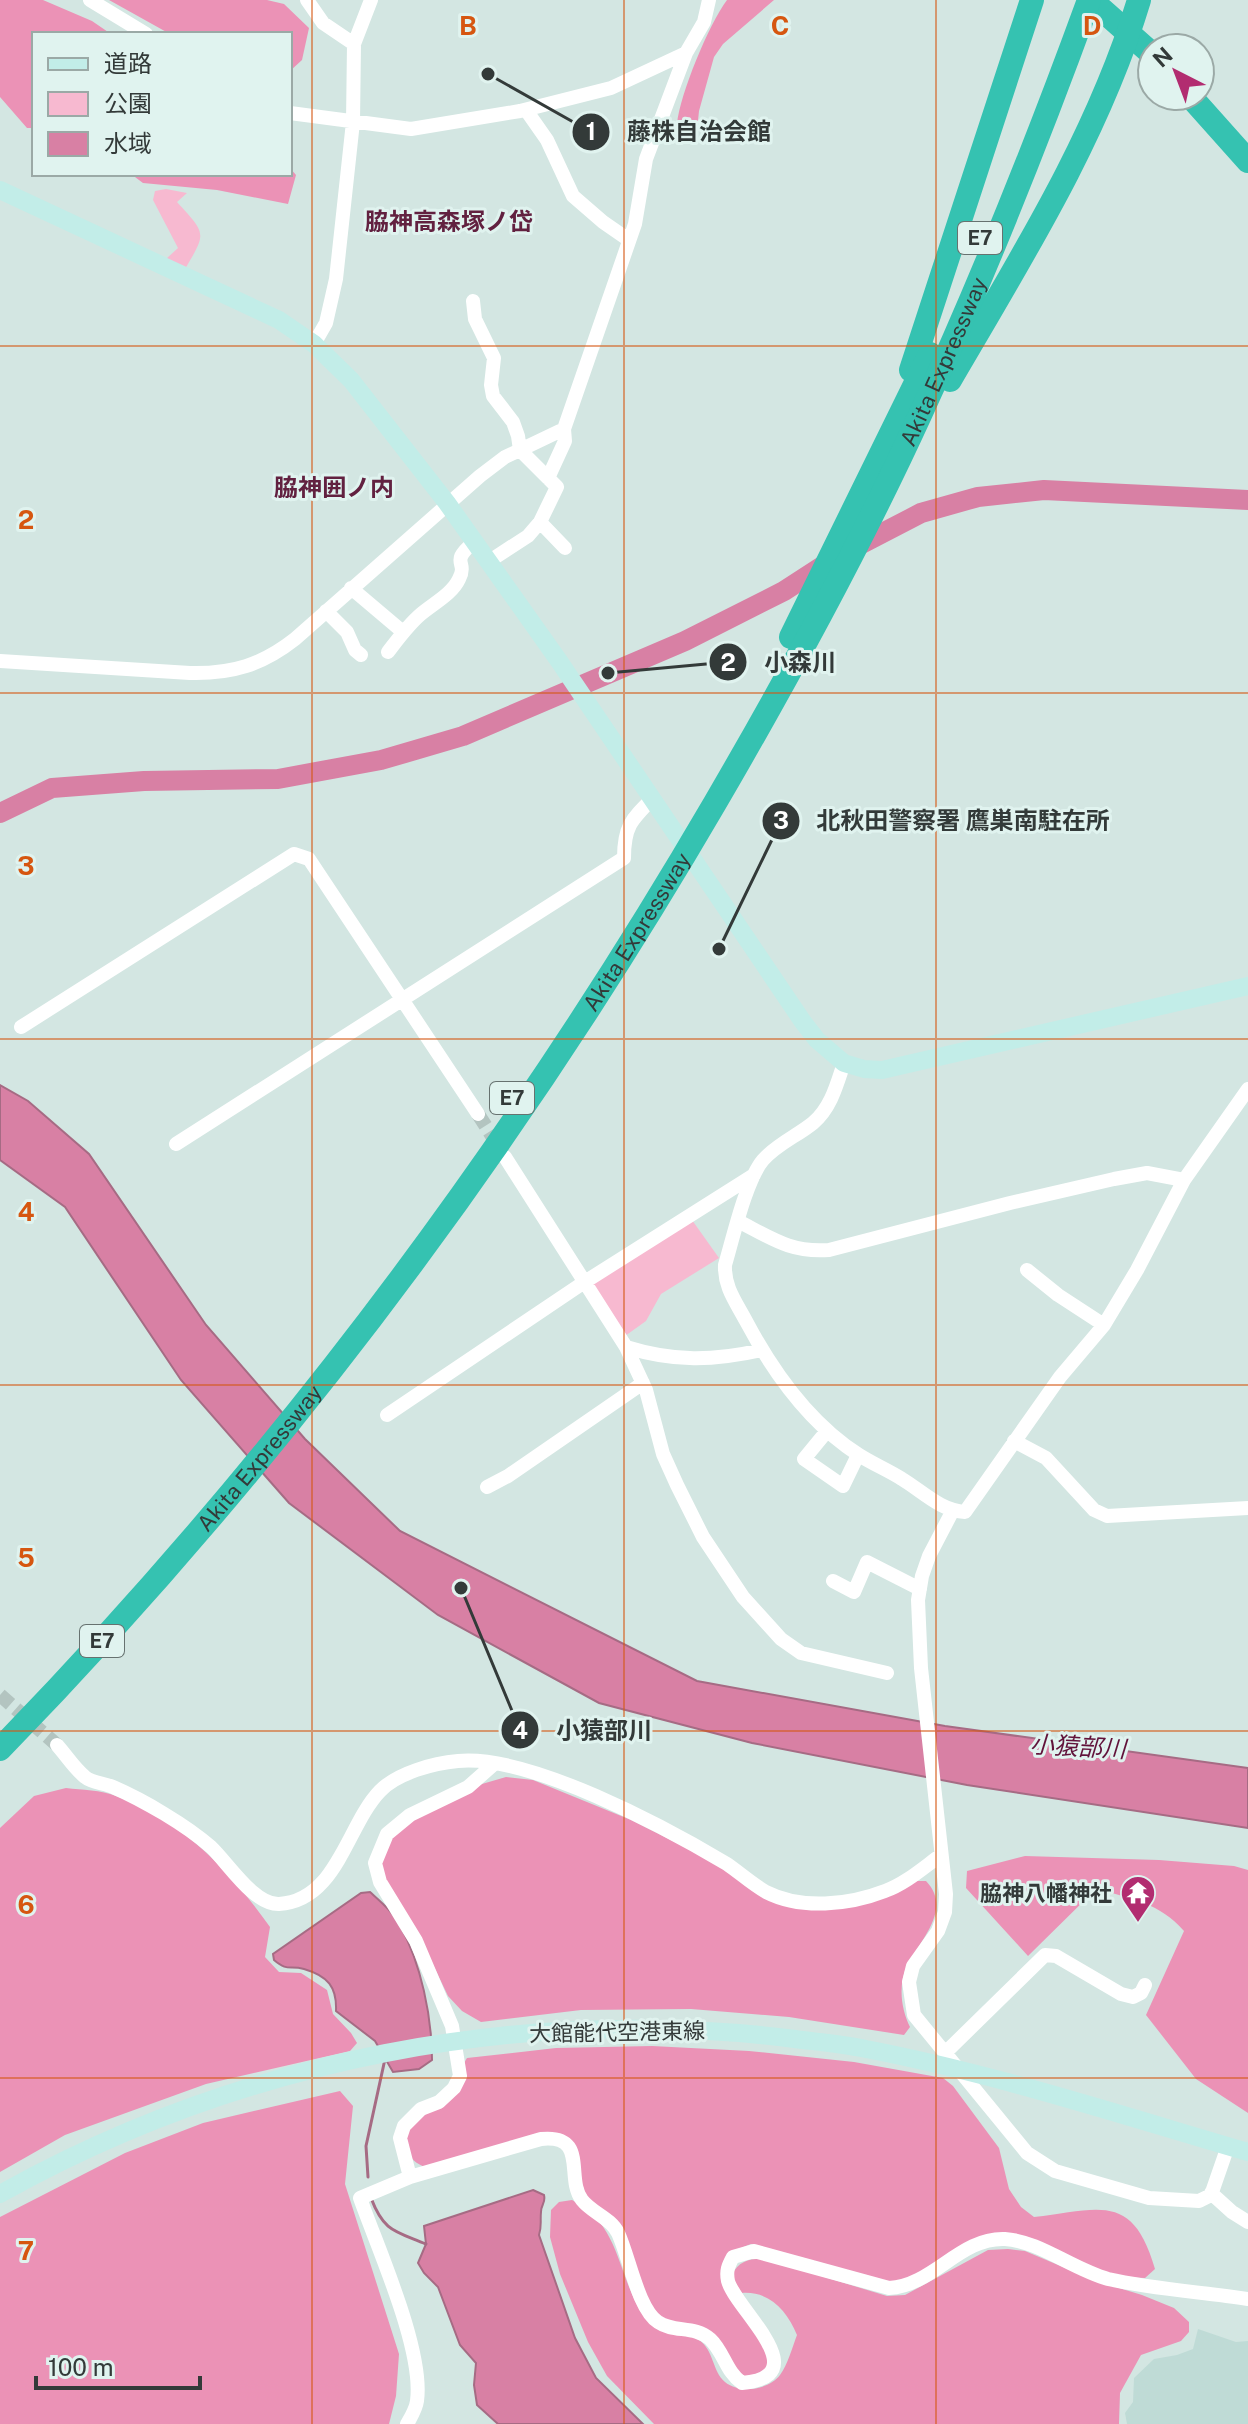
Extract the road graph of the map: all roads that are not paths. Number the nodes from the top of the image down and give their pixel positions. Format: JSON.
{"nodes":[{"id":1,"x":90,"y":0,"type":"edge"},
{"id":2,"x":307,"y":0,"type":"edge"},
{"id":3,"x":371,"y":0,"type":"edge"},
{"id":4,"x":709,"y":0,"type":"edge"},
{"id":5,"x":1032,"y":0,"type":"edge"},
{"id":6,"x":1074,"y":0,"type":"edge"},
{"id":7,"x":1090,"y":0,"type":"edge"},
{"id":8,"x":1139,"y":0,"type":"edge"},
{"id":9,"x":143,"y":32,"type":"edge"},
{"id":10,"x":1129,"y":33,"type":"junction"},
{"id":11,"x":1136,"y":39,"type":"edge"},
{"id":12,"x":1067,"y":40,"type":"junction"},
{"id":13,"x":354,"y":44,"type":"junction"},
{"id":14,"x":686,"y":53,"type":"junction"},
{"id":15,"x":526,"y":110,"type":"junction"},
{"id":16,"x":1204,"y":112,"type":"edge"},
{"id":17,"x":292,"y":113,"type":"edge"},
{"id":18,"x":353,"y":122,"type":"junction"},
{"id":19,"x":1248,"y":161,"type":"edge"},
{"id":20,"x":0,"y":190,"type":"edge"},
{"id":21,"x":629,"y":240,"type":"junction"},
{"id":22,"x":473,"y":301,"type":"dead end"},
{"id":23,"x":314,"y":344,"type":"junction"},
{"id":24,"x":564,"y":429,"type":"junction"},
{"id":25,"x":901,"y":435,"type":"junction"},
{"id":26,"x":520,"y":450,"type":"junction"},
{"id":27,"x":548,"y":478,"type":"junction"},
{"id":28,"x":447,"y":503,"type":"junction"},
{"id":29,"x":540,"y":522,"type":"junction"},
{"id":30,"x":474,"y":542,"type":"junction"},
{"id":31,"x":565,"y":548,"type":"dead end"},
{"id":32,"x":488,"y":562,"type":"junction"},
{"id":33,"x":351,"y":588,"type":"junction"},
{"id":34,"x":326,"y":611,"type":"junction"},
{"id":35,"x":403,"y":632,"type":"junction"},
{"id":36,"x":388,"y":652,"type":"dead end"},
{"id":37,"x":361,"y":655,"type":"dead end"},
{"id":38,"x":0,"y":661,"type":"edge"},
{"id":39,"x":652,"y":799,"type":"junction"},
{"id":40,"x":1248,"y":986,"type":"edge"},
{"id":41,"x":402,"y":998,"type":"junction"},
{"id":42,"x":21,"y":1027,"type":"dead end"},
{"id":43,"x":844,"y":1063,"type":"junction"},
{"id":44,"x":1248,"y":1089,"type":"edge"},
{"id":45,"x":478,"y":1114,"type":"tunnel mouth"},
{"id":46,"x":176,"y":1144,"type":"dead end"},
{"id":47,"x":505,"y":1157,"type":"tunnel mouth"},
{"id":48,"x":754,"y":1175,"type":"junction"},
{"id":49,"x":1184,"y":1180,"type":"junction"},
{"id":50,"x":738,"y":1221,"type":"junction"},
{"id":51,"x":1027,"y":1270,"type":"dead end"},
{"id":52,"x":583,"y":1283,"type":"junction"},
{"id":53,"x":1104,"y":1325,"type":"junction"},
{"id":54,"x":626,"y":1347,"type":"junction"},
{"id":55,"x":762,"y":1350,"type":"junction"},
{"id":56,"x":643,"y":1383,"type":"junction"},
{"id":57,"x":387,"y":1415,"type":"dead end"},
{"id":58,"x":827,"y":1431,"type":"junction"},
{"id":59,"x":1014,"y":1441,"type":"junction"},
{"id":60,"x":858,"y":1455,"type":"junction"},
{"id":61,"x":487,"y":1487,"type":"dead end"},
{"id":62,"x":1248,"y":1508,"type":"edge"},
{"id":63,"x":952,"y":1512,"type":"junction"},
{"id":64,"x":198,"y":1526,"type":"junction"},
{"id":65,"x":833,"y":1581,"type":"dead end"},
{"id":66,"x":920,"y":1589,"type":"junction"},
{"id":67,"x":887,"y":1673,"type":"dead end"},
{"id":68,"x":0,"y":1732,"type":"edge"},
{"id":69,"x":57,"y":1745,"type":"tunnel mouth"},
{"id":70,"x":0,"y":1749,"type":"edge"},
{"id":71,"x":494,"y":1764,"type":"junction"},
{"id":72,"x":941,"y":1855,"type":"junction"},
{"id":73,"x":1145,"y":1985,"type":"dead end"},
{"id":74,"x":945,"y":2053,"type":"junction"},
{"id":75,"x":1228,"y":2146,"type":"junction"},
{"id":76,"x":1248,"y":2152,"type":"edge"},
{"id":77,"x":410,"y":2177,"type":"junction"},
{"id":78,"x":1211,"y":2193,"type":"junction"},
{"id":79,"x":0,"y":2194,"type":"edge"},
{"id":80,"x":1248,"y":2222,"type":"edge"},
{"id":81,"x":1248,"y":2299,"type":"edge"},
{"id":82,"x":407,"y":2424,"type":"edge"}],
"edges":[{"from":1,"to":9,"type":"street"},
{"from":2,"to":13,"type":"street"},
{"from":3,"to":13,"type":"street"},
{"from":4,"to":14,"type":"street"},
{"from":5,"to":25,"type":"highway"},
{"from":6,"to":12,"type":"highway","name":"Akita Expressway","number":"E7"},
{"from":7,"to":10,"type":"highway"},
{"from":7,"to":12,"type":"highway","name":"Akita Expressway","number":"E7"},
{"from":8,"to":10,"type":"highway"},
{"from":10,"to":11,"type":"highway"},
{"from":10,"to":25,"type":"highway"},
{"from":12,"to":25,"type":"highway","name":"Akita Expressway","number":"E7"},
{"from":13,"to":18,"type":"street"},
{"from":14,"to":15,"type":"street"},
{"from":14,"to":21,"type":"street"},
{"from":15,"to":18,"type":"street"},
{"from":15,"to":21,"type":"street"},
{"from":16,"to":19,"type":"highway"},
{"from":17,"to":18,"type":"street"},
{"from":18,"to":23,"type":"street"},
{"from":20,"to":23,"type":"street"},
{"from":21,"to":24,"type":"street"},
{"from":22,"to":26,"type":"street"},
{"from":23,"to":28,"type":"street"},
{"from":24,"to":26,"type":"street"},
{"from":24,"to":27,"type":"street"},
{"from":25,"to":64,"type":"highway","name":"Akita Expressway","number":"E7"},
{"from":26,"to":27,"type":"street"},
{"from":26,"to":28,"type":"street"},
{"from":27,"to":29,"type":"street"},
{"from":28,"to":30,"type":"street"},
{"from":28,"to":33,"type":"street"},
{"from":29,"to":31,"type":"street"},
{"from":29,"to":32,"type":"street"},
{"from":30,"to":32,"type":"street"},
{"from":30,"to":35,"type":"street"},
{"from":32,"to":39,"type":"street"},
{"from":33,"to":34,"type":"street"},
{"from":33,"to":35,"type":"street"},
{"from":34,"to":37,"type":"street"},
{"from":34,"to":38,"type":"street"},
{"from":35,"to":36,"type":"street"},
{"from":39,"to":41,"type":"street"},
{"from":39,"to":43,"type":"street"},
{"from":40,"to":43,"type":"street"},
{"from":41,"to":42,"type":"street"},
{"from":41,"to":45,"type":"street"},
{"from":41,"to":46,"type":"street"},
{"from":43,"to":48,"type":"street"},
{"from":44,"to":49,"type":"street"},
{"from":47,"to":52,"type":"street"},
{"from":48,"to":50,"type":"street"},
{"from":48,"to":52,"type":"street"},
{"from":49,"to":50,"type":"street"},
{"from":49,"to":53,"type":"street"},
{"from":50,"to":55,"type":"street"},
{"from":51,"to":53,"type":"street"},
{"from":52,"to":54,"type":"street"},
{"from":52,"to":57,"type":"street"},
{"from":53,"to":59,"type":"street"},
{"from":54,"to":55,"type":"street"},
{"from":54,"to":56,"type":"street"},
{"from":55,"to":58,"type":"street"},
{"from":56,"to":61,"type":"street"},
{"from":56,"to":67,"type":"street"},
{"from":58,"to":60,"type":"street"},
{"from":58,"to":60,"type":"street"},
{"from":59,"to":62,"type":"street"},
{"from":59,"to":63,"type":"street"},
{"from":60,"to":63,"type":"street"},
{"from":63,"to":66,"type":"street"},
{"from":64,"to":68,"type":"highway","name":"Akita Expressway","number":"E7"},
{"from":64,"to":70,"type":"highway","name":"Akita Expressway","number":"E7"},
{"from":65,"to":66,"type":"street"},
{"from":66,"to":72,"type":"street"},
{"from":69,"to":71,"type":"street"},
{"from":71,"to":72,"type":"street"},
{"from":71,"to":77,"type":"street"},
{"from":72,"to":74,"type":"street"},
{"from":73,"to":74,"type":"street"},
{"from":74,"to":78,"type":"street"},
{"from":75,"to":76,"type":"street","name":"大館能代空港東線"},
{"from":75,"to":78,"type":"street"},
{"from":75,"to":79,"type":"street","name":"大館能代空港東線"},
{"from":77,"to":81,"type":"street"},
{"from":77,"to":82,"type":"street"},
{"from":78,"to":80,"type":"street"}]}
